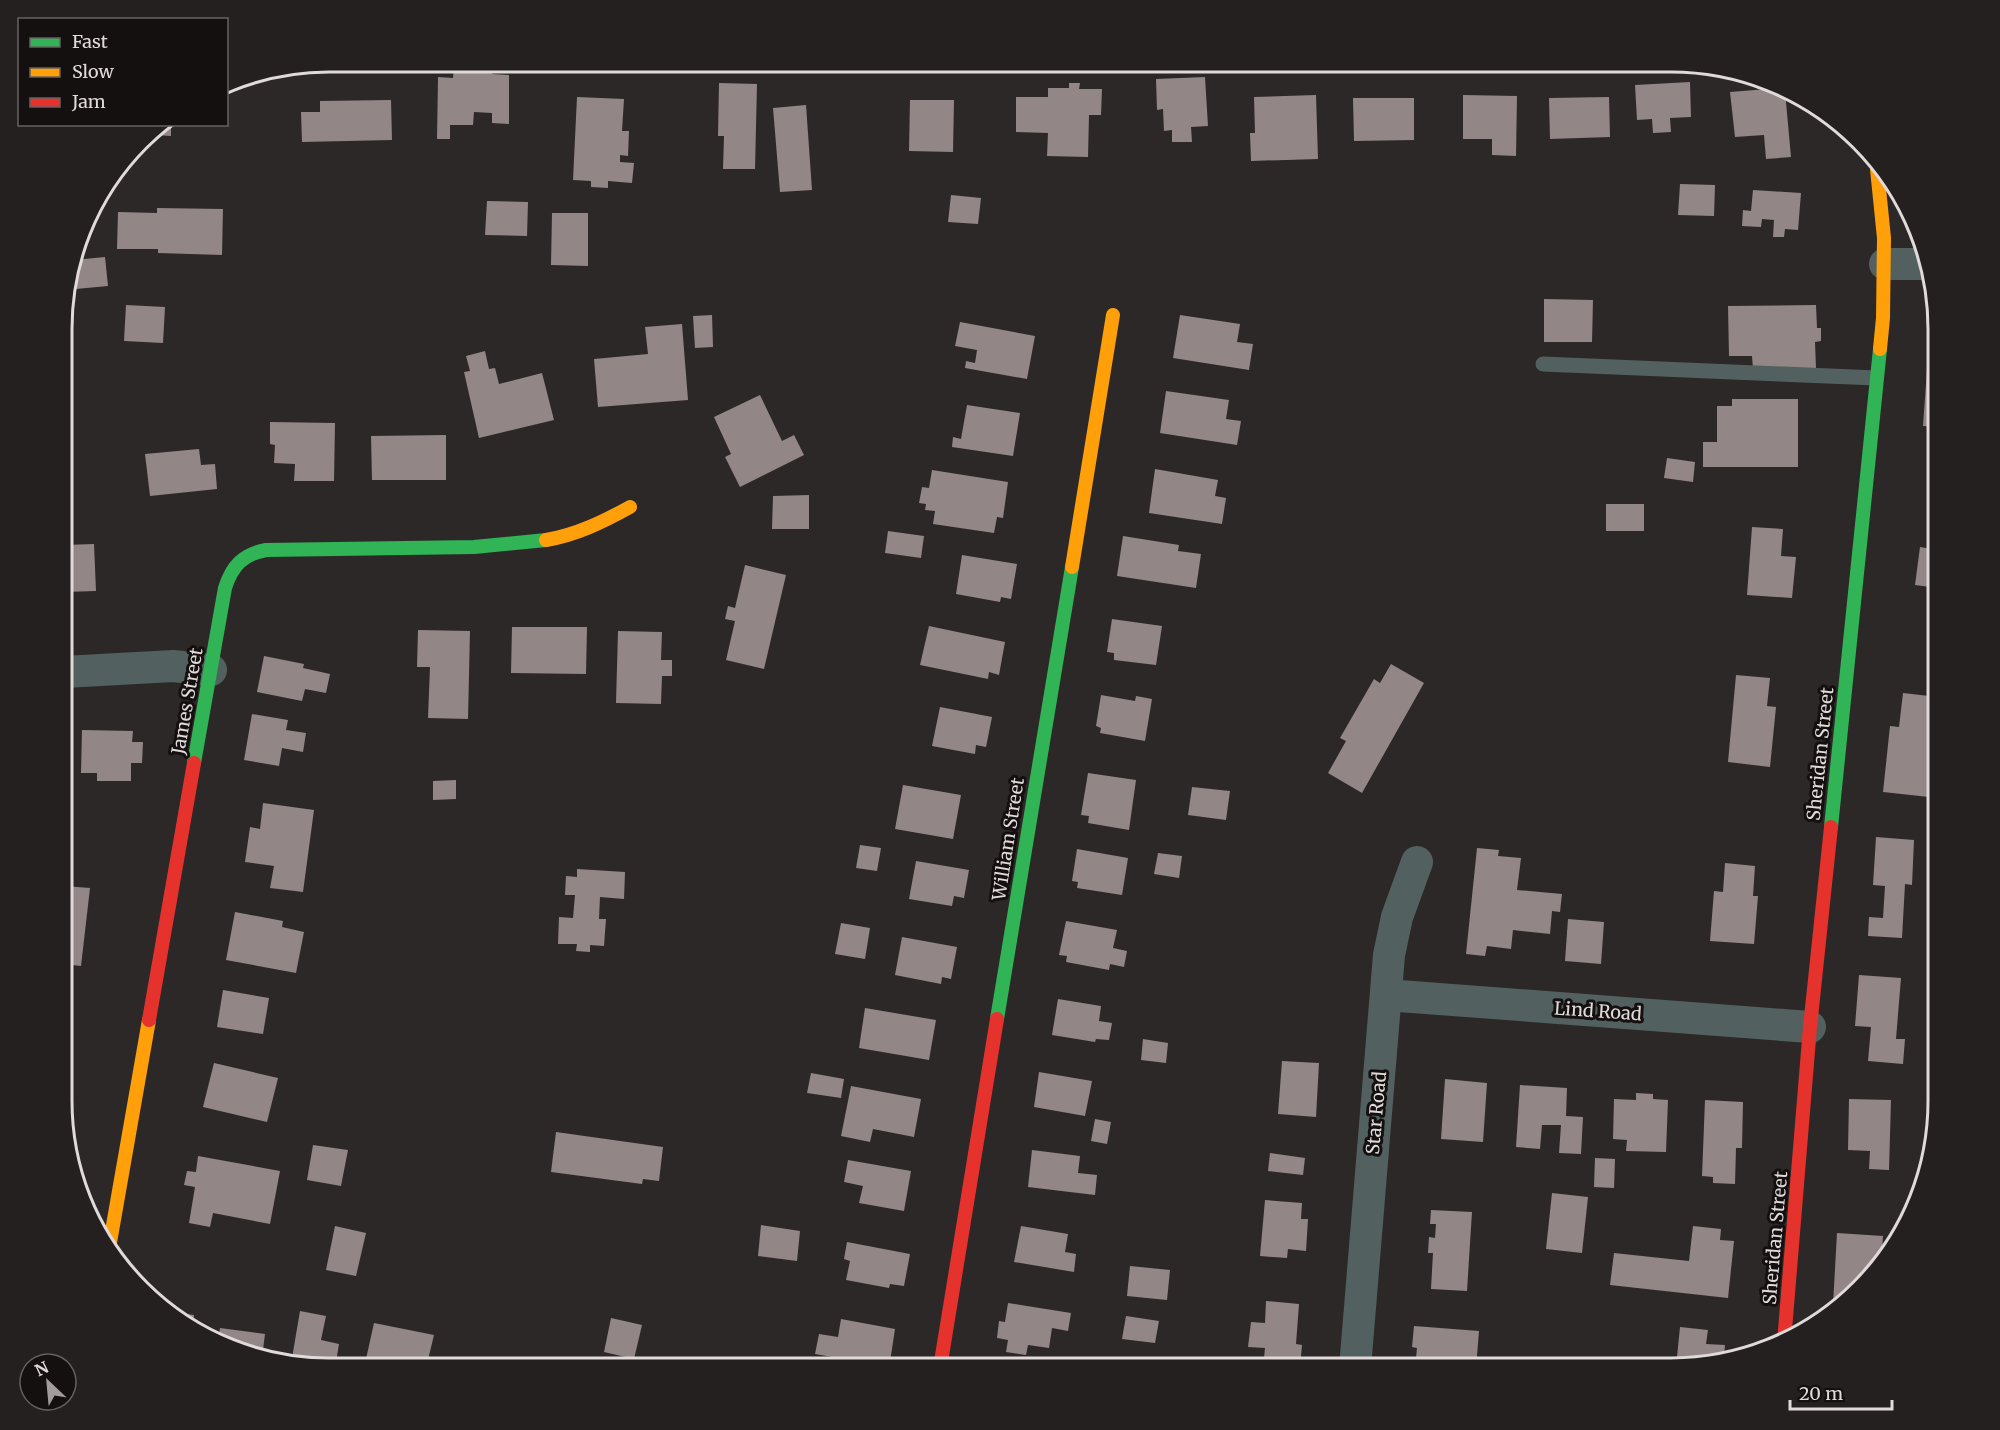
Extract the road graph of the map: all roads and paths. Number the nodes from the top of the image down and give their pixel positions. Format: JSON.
{"nodes":[{"id":1,"x":1878,"y":177,"type":"edge"},
{"id":2,"x":1885,"y":264,"type":"junction"},
{"id":3,"x":1919,"y":264,"type":"edge"},
{"id":4,"x":1113,"y":315,"type":"dead end"},
{"id":5,"x":1543,"y":364,"type":"dead end"},
{"id":6,"x":1876,"y":378,"type":"junction"},
{"id":7,"x":630,"y":507,"type":"dead end"},
{"id":8,"x":211,"y":670,"type":"junction"},
{"id":9,"x":72,"y":672,"type":"edge"},
{"id":10,"x":1417,"y":862,"type":"dead end"},
{"id":11,"x":1386,"y":995,"type":"junction"},
{"id":12,"x":1810,"y":1027,"type":"junction"},
{"id":13,"x":111,"y":1237,"type":"edge"},
{"id":14,"x":1785,"y":1331,"type":"edge"},
{"id":15,"x":942,"y":1358,"type":"edge"},
{"id":16,"x":1356,"y":1358,"type":"edge"}],
"edges":[{"from":1,"to":2,"type":"street","name":"Sheridan Street"},
{"from":2,"to":3,"type":"street"},
{"from":2,"to":6,"type":"street","name":"Sheridan Street"},
{"from":4,"to":15,"type":"street","name":"William Street"},
{"from":5,"to":6,"type":"lane"},
{"from":6,"to":12,"type":"street","name":"Sheridan Street"},
{"from":7,"to":8,"type":"street","name":"James Street"},
{"from":8,"to":9,"type":"street"},
{"from":8,"to":13,"type":"street","name":"James Street"},
{"from":10,"to":11,"type":"street","name":"Star Road"},
{"from":11,"to":12,"type":"street","name":"Lind Road"},
{"from":11,"to":16,"type":"street","name":"Star Road"},
{"from":12,"to":14,"type":"street","name":"Sheridan Street"}]}
